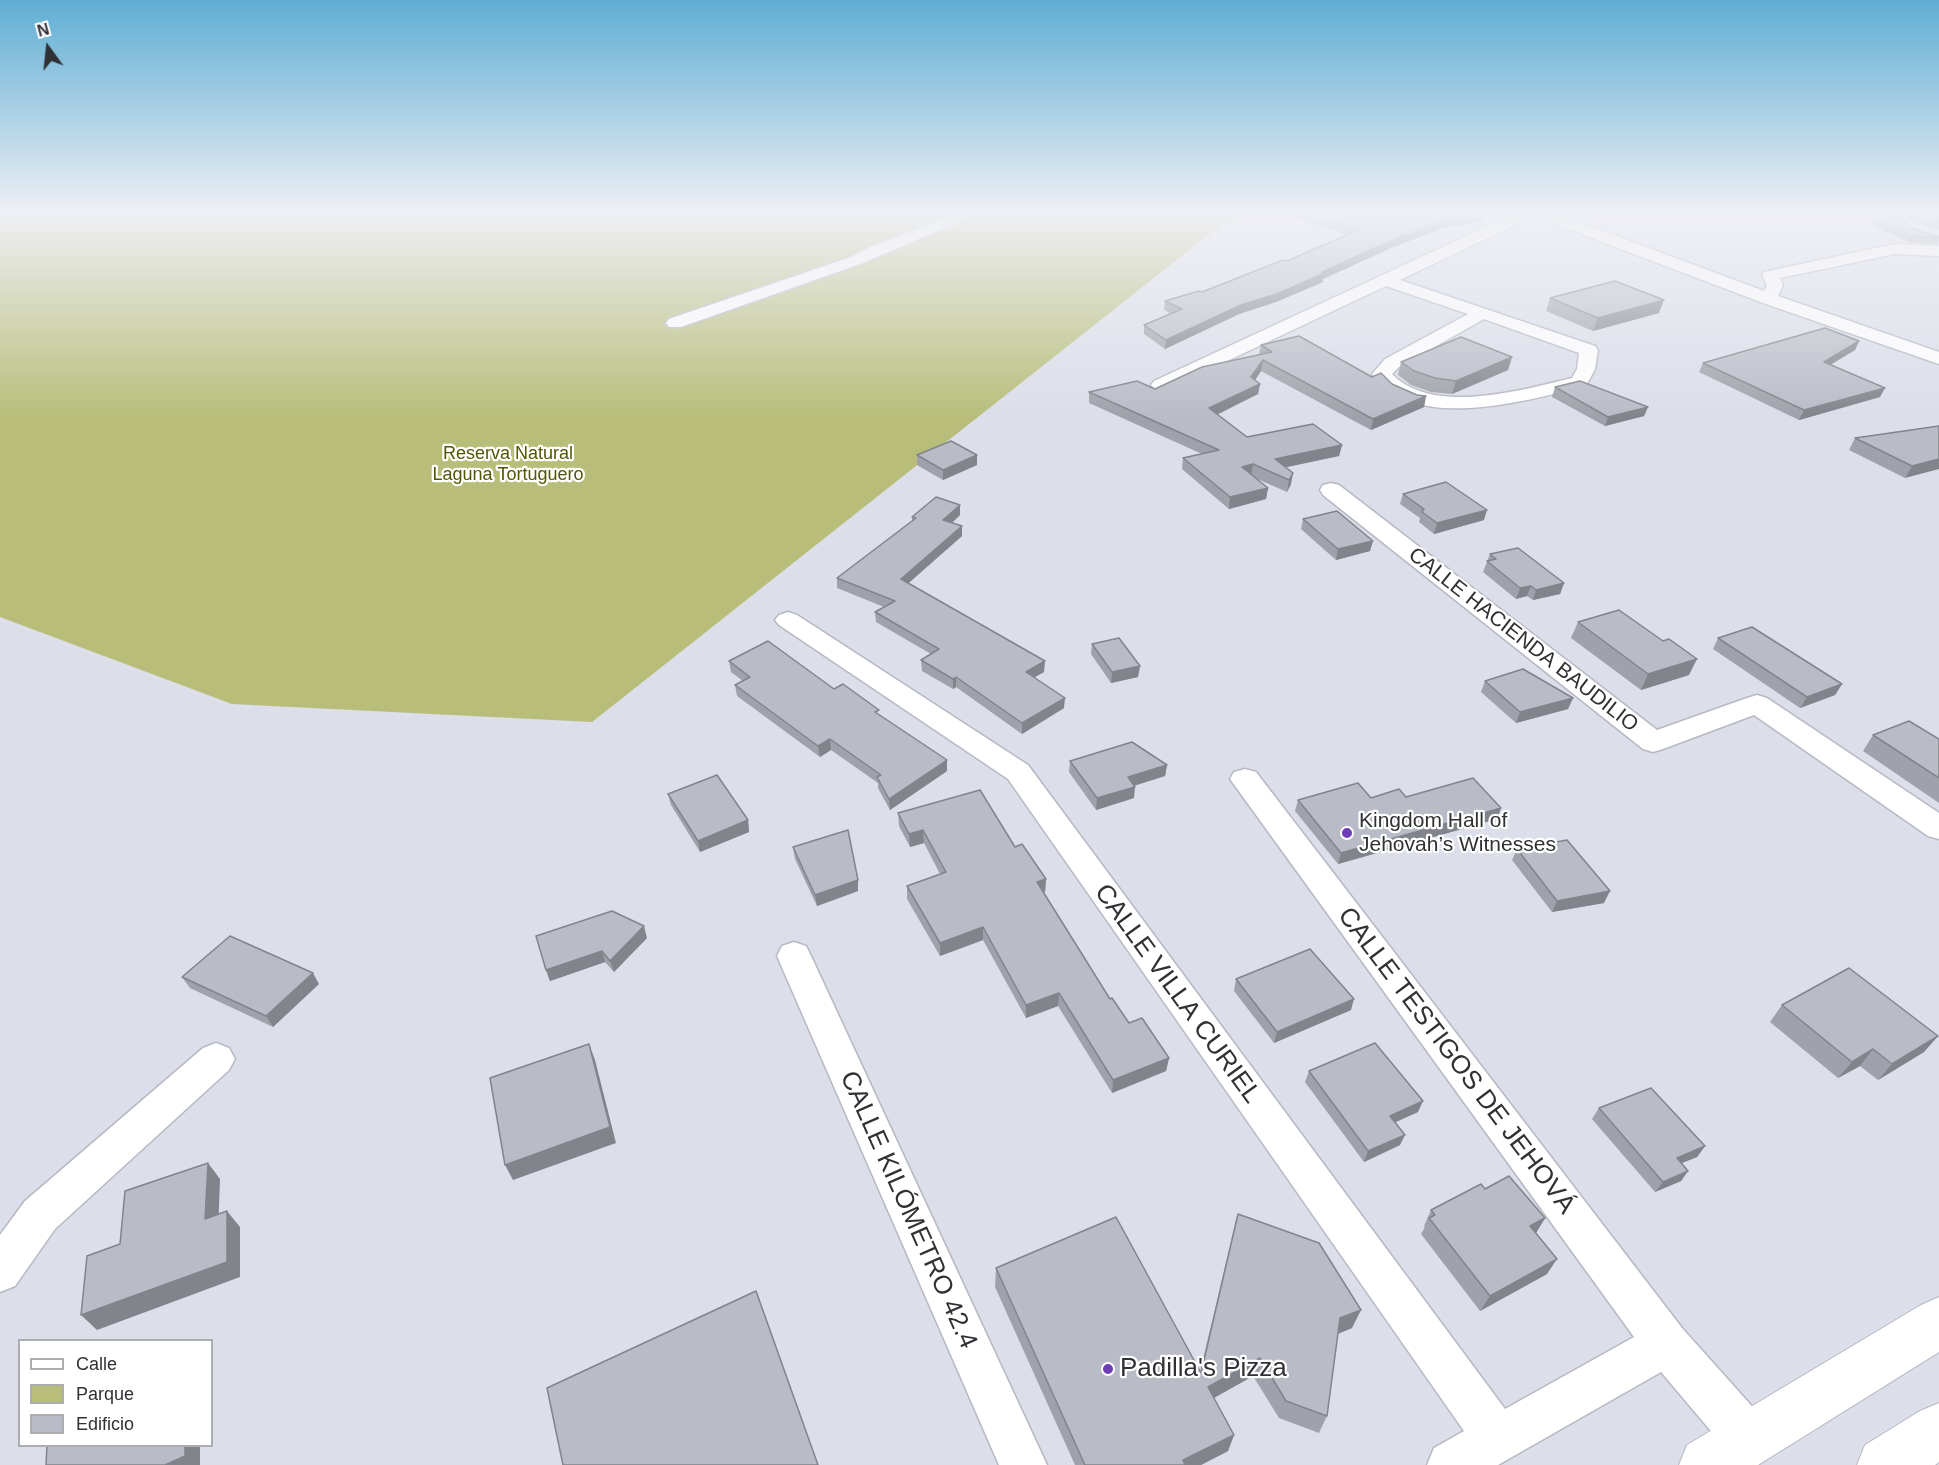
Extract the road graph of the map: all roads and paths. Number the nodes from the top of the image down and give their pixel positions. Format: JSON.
{"nodes":[{"id":1,"x":798,"y":280,"type":"edge"},
{"id":2,"x":1385,"y":280,"type":"edge"},
{"id":3,"x":1386,"y":280,"type":"edge"},
{"id":4,"x":1719,"y":280,"type":"edge"},
{"id":5,"x":1773,"y":280,"type":"edge"},
{"id":6,"x":1814,"y":280,"type":"edge"},
{"id":7,"x":1800,"y":284,"type":"dead end"},
{"id":8,"x":1821,"y":296,"type":"dead end"},
{"id":9,"x":1769,"y":299,"type":"junction"},
{"id":10,"x":1808,"y":311,"type":"junction"},
{"id":11,"x":1482,"y":313,"type":"junction"},
{"id":12,"x":675,"y":323,"type":"dead end"},
{"id":13,"x":1939,"y":357,"type":"edge"},
{"id":14,"x":1161,"y":385,"type":"edge"},
{"id":15,"x":1331,"y":490,"type":"dead end"},
{"id":16,"x":788,"y":620,"type":"dead end"},
{"id":17,"x":1245,"y":779,"type":"dead end"},
{"id":18,"x":1939,"y":828,"type":"edge"},
{"id":19,"x":794,"y":956,"type":"dead end"},
{"id":20,"x":216,"y":1059,"type":"dead end"},
{"id":21,"x":0,"y":1271,"type":"edge"},
{"id":22,"x":1939,"y":1323,"type":"edge"},
{"id":23,"x":1666,"y":1344,"type":"junction"},
{"id":24,"x":1939,"y":1430,"type":"edge"},
{"id":25,"x":1498,"y":1438,"type":"junction"},
{"id":26,"x":1728,"y":1452,"type":"edge"},
{"id":27,"x":1023,"y":1465,"type":"edge"},
{"id":28,"x":1451,"y":1465,"type":"edge"},
{"id":29,"x":1885,"y":1465,"type":"edge"}],
"edges":[{"from":1,"to":12,"type":"street"},
{"from":2,"to":14,"type":"street"},
{"from":3,"to":11,"type":"street"},
{"from":4,"to":9,"type":"street"},
{"from":5,"to":9,"type":"street"},
{"from":6,"to":7,"type":"street"},
{"from":8,"to":10,"type":"street"},
{"from":9,"to":10,"type":"street"},
{"from":10,"to":13,"type":"street"},
{"from":11,"to":11,"type":"street"},
{"from":15,"to":18,"type":"street","name":"CALLE HACIENDA BAUDILIO"},
{"from":16,"to":25,"type":"street","name":"CALLE VILLA CURIEL"},
{"from":17,"to":23,"type":"street","name":"CALLE TESTIGOS DE JEHOVÁ"},
{"from":19,"to":27,"type":"street","name":"CALLE KILÓMETRO 42.4"},
{"from":20,"to":21,"type":"street"},
{"from":22,"to":26,"type":"main road"},
{"from":23,"to":25,"type":"street"},
{"from":23,"to":26,"type":"street","name":"CALLE TESTIGOS DE JEHOVÁ"},
{"from":24,"to":29,"type":"main road"},
{"from":25,"to":28,"type":"street"}]}
